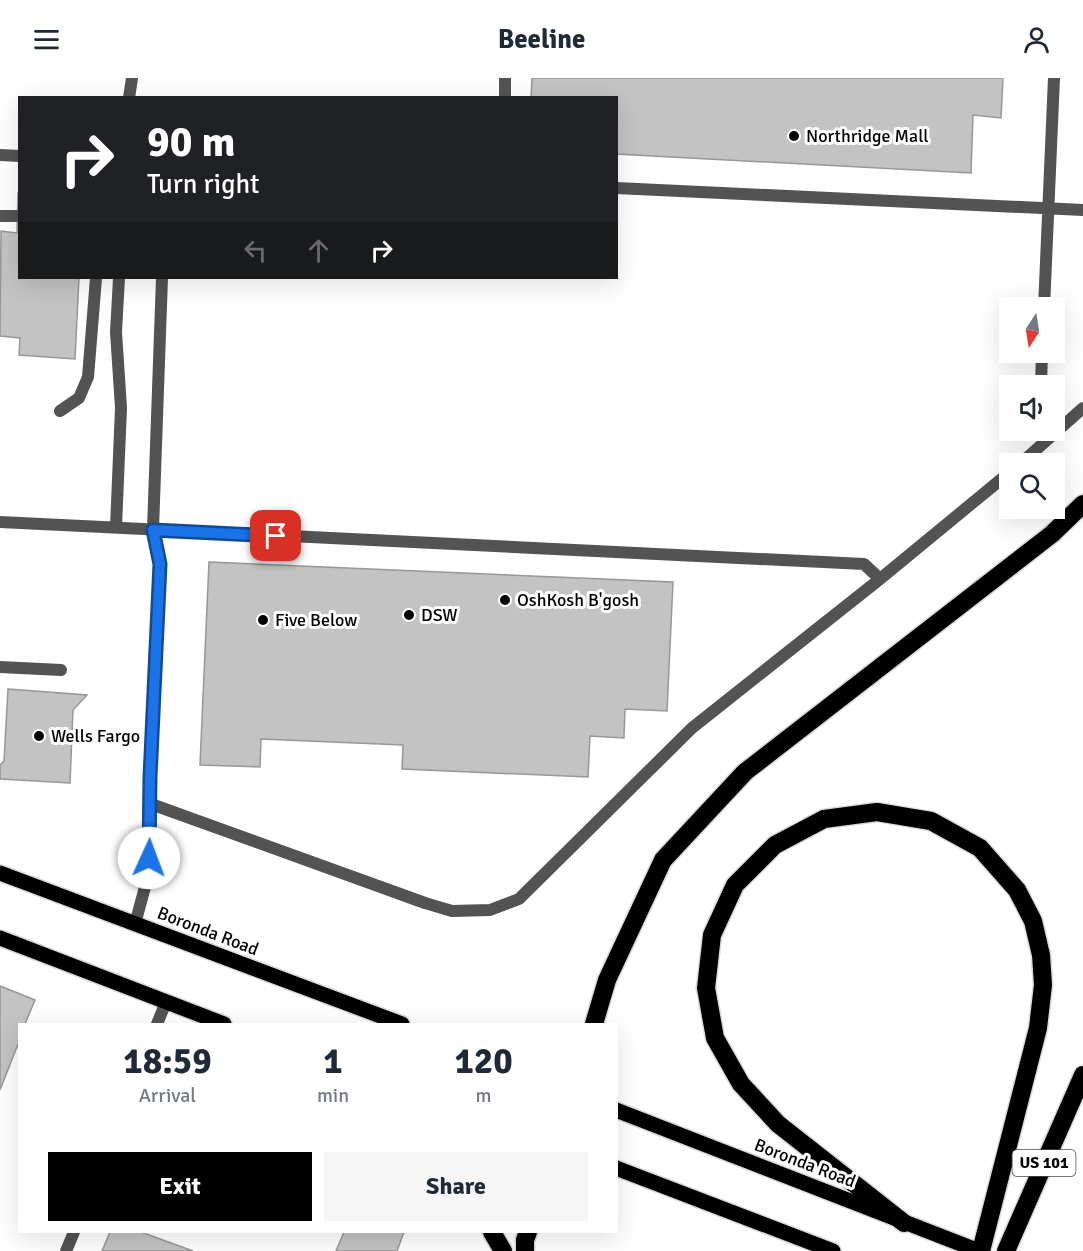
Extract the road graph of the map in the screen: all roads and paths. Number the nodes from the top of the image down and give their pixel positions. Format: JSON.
{"nodes":[{"id":1,"x":132,"y":78,"type":"edge"},
{"id":2,"x":505,"y":78,"type":"edge"},
{"id":3,"x":1054,"y":78,"type":"edge"},
{"id":4,"x":129,"y":96,"type":"edge"},
{"id":5,"x":505,"y":96,"type":"edge"},
{"id":6,"x":0,"y":155,"type":"edge"},
{"id":7,"x":18,"y":156,"type":"edge"},
{"id":8,"x":618,"y":188,"type":"edge"},
{"id":9,"x":1047,"y":208,"type":"junction"},
{"id":10,"x":1083,"y":210,"type":"edge"},
{"id":11,"x":0,"y":216,"type":"edge"},
{"id":12,"x":18,"y":216,"type":"dead end"},
{"id":13,"x":96,"y":279,"type":"edge"},
{"id":14,"x":119,"y":279,"type":"edge"},
{"id":15,"x":162,"y":279,"type":"edge"},
{"id":16,"x":1044,"y":297,"type":"edge"},
{"id":17,"x":1083,"y":408,"type":"edge"},
{"id":18,"x":60,"y":411,"type":"dead end"},
{"id":19,"x":1044,"y":441,"type":"edge"},
{"id":20,"x":1044,"y":444,"type":"junction"},
{"id":21,"x":1033,"y":453,"type":"edge"},
{"id":22,"x":999,"y":481,"type":"edge"},
{"id":23,"x":1083,"y":504,"type":"edge"},
{"id":24,"x":0,"y":522,"type":"edge"},
{"id":25,"x":116,"y":527,"type":"junction"},
{"id":26,"x":153,"y":530,"type":"junction"},
{"id":27,"x":880,"y":579,"type":"junction"},
{"id":28,"x":0,"y":667,"type":"edge"},
{"id":29,"x":61,"y":670,"type":"dead end"},
{"id":30,"x":151,"y":804,"type":"junction"},
{"id":31,"x":0,"y":873,"type":"edge"},
{"id":32,"x":135,"y":924,"type":"junction"},
{"id":33,"x":0,"y":938,"type":"edge"},
{"id":34,"x":166,"y":1002,"type":"junction"},
{"id":35,"x":157,"y":1023,"type":"edge"},
{"id":36,"x":221,"y":1023,"type":"edge"},
{"id":37,"x":399,"y":1023,"type":"edge"},
{"id":38,"x":594,"y":1023,"type":"edge"},
{"id":39,"x":1083,"y":1075,"type":"edge"},
{"id":40,"x":618,"y":1111,"type":"edge"},
{"id":41,"x":618,"y":1169,"type":"edge"},
{"id":42,"x":904,"y":1222,"type":"junction"},
{"id":43,"x":74,"y":1233,"type":"edge"},
{"id":44,"x":493,"y":1233,"type":"edge"},
{"id":45,"x":528,"y":1233,"type":"edge"},
{"id":46,"x":66,"y":1251,"type":"edge"},
{"id":47,"x":503,"y":1251,"type":"edge"},
{"id":48,"x":525,"y":1251,"type":"edge"},
{"id":49,"x":833,"y":1251,"type":"edge"},
{"id":50,"x":980,"y":1251,"type":"edge"},
{"id":51,"x":1006,"y":1251,"type":"edge"}],
"edges":[{"from":1,"to":4,"type":"lane"},
{"from":2,"to":5,"type":"lane"},
{"from":3,"to":9,"type":"lane"},
{"from":6,"to":7,"type":"lane"},
{"from":8,"to":9,"type":"lane"},
{"from":9,"to":10,"type":"lane"},
{"from":9,"to":16,"type":"lane"},
{"from":11,"to":12,"type":"lane"},
{"from":13,"to":18,"type":"lane"},
{"from":14,"to":25,"type":"lane"},
{"from":15,"to":26,"type":"lane"},
{"from":17,"to":20,"type":"lane"},
{"from":19,"to":20,"type":"lane"},
{"from":20,"to":21,"type":"lane"},
{"from":22,"to":27,"type":"lane"},
{"from":23,"to":38,"type":"highway"},
{"from":24,"to":25,"type":"lane"},
{"from":25,"to":26,"type":"lane"},
{"from":26,"to":27,"type":"lane"},
{"from":26,"to":30,"type":"lane"},
{"from":27,"to":30,"type":"lane"},
{"from":28,"to":29,"type":"lane"},
{"from":30,"to":32,"type":"lane"},
{"from":31,"to":32,"type":"main road","name":"Boronda Road"},
{"from":32,"to":37,"type":"main road","name":"Boronda Road"},
{"from":33,"to":34,"type":"main road"},
{"from":34,"to":35,"type":"lane"},
{"from":34,"to":36,"type":"main road"},
{"from":39,"to":51,"type":"highway","number":"US 101"},
{"from":40,"to":42,"type":"main road","name":"Boronda Road"},
{"from":41,"to":49,"type":"main road"},
{"from":42,"to":50,"type":"main road","name":"Boronda Road"},
{"from":42,"to":50,"type":"highway"},
{"from":43,"to":46,"type":"lane"},
{"from":44,"to":47,"type":"highway"},
{"from":45,"to":48,"type":"highway"}]}
